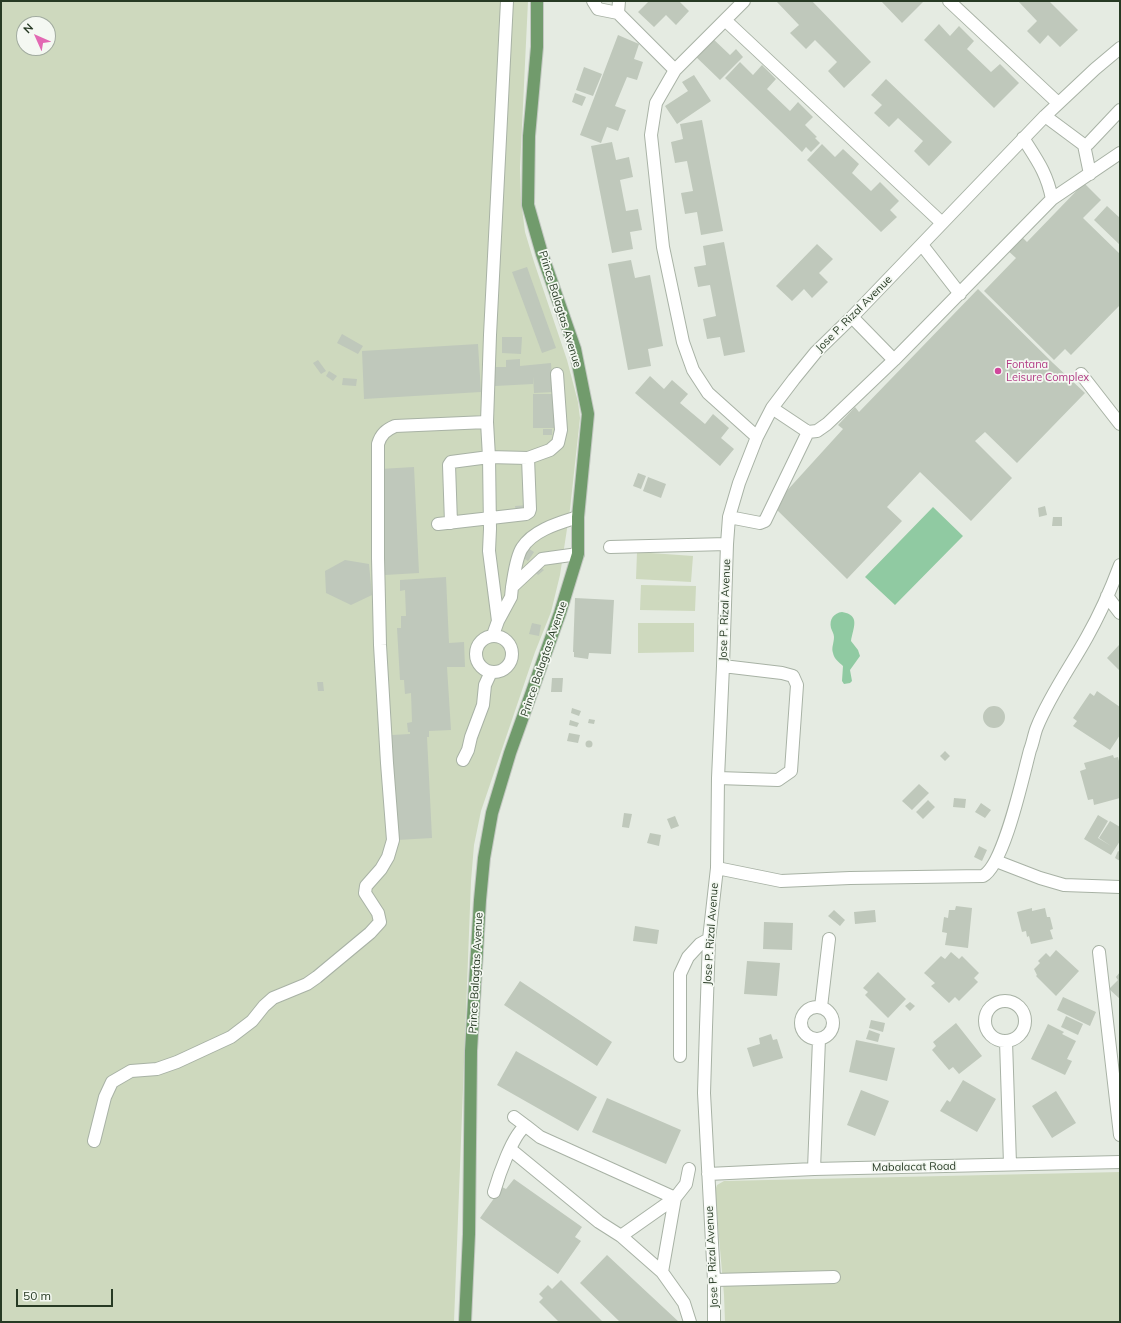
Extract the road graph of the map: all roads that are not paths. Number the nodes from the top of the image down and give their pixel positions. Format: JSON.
{"nodes":[{"id":1,"x":507,"y":1,"type":"edge"},
{"id":2,"x":537,"y":1,"type":"edge"},
{"id":3,"x":593,"y":1,"type":"edge"},
{"id":4,"x":619,"y":1,"type":"edge"},
{"id":5,"x":744,"y":1,"type":"edge"},
{"id":6,"x":949,"y":1,"type":"edge"},
{"id":7,"x":618,"y":13,"type":"junction"},
{"id":8,"x":725,"y":20,"type":"junction"},
{"id":9,"x":1120,"y":48,"type":"edge"},
{"id":10,"x":675,"y":70,"type":"junction"},
{"id":11,"x":1058,"y":103,"type":"junction"},
{"id":12,"x":1120,"y":110,"type":"edge"},
{"id":13,"x":1045,"y":116,"type":"junction"},
{"id":14,"x":1023,"y":138,"type":"junction"},
{"id":15,"x":1084,"y":145,"type":"junction"},
{"id":16,"x":1120,"y":153,"type":"edge"},
{"id":17,"x":1090,"y":174,"type":"junction"},
{"id":18,"x":1052,"y":199,"type":"junction"},
{"id":19,"x":942,"y":224,"type":"junction"},
{"id":20,"x":922,"y":245,"type":"junction"},
{"id":21,"x":960,"y":294,"type":"junction"},
{"id":22,"x":852,"y":317,"type":"junction"},
{"id":23,"x":894,"y":360,"type":"junction"},
{"id":24,"x":557,"y":374,"type":"dead end"},
{"id":25,"x":1081,"y":374,"type":"dead end"},
{"id":26,"x":772,"y":408,"type":"junction"},
{"id":27,"x":487,"y":422,"type":"junction"},
{"id":28,"x":1120,"y":424,"type":"edge"},
{"id":29,"x":808,"y":432,"type":"junction"},
{"id":30,"x":756,"y":437,"type":"junction"},
{"id":31,"x":489,"y":457,"type":"junction"},
{"id":32,"x":528,"y":458,"type":"junction"},
{"id":33,"x":578,"y":517,"type":"junction"},
{"id":34,"x":729,"y":517,"type":"junction"},
{"id":35,"x":490,"y":519,"type":"junction"},
{"id":36,"x":451,"y":523,"type":"junction"},
{"id":37,"x":438,"y":524,"type":"dead end"},
{"id":38,"x":727,"y":544,"type":"junction"},
{"id":39,"x":610,"y":547,"type":"dead end"},
{"id":40,"x":578,"y":554,"type":"junction"},
{"id":41,"x":1120,"y":565,"type":"edge"},
{"id":42,"x":512,"y":587,"type":"junction"},
{"id":43,"x":1107,"y":596,"type":"junction"},
{"id":44,"x":1120,"y":613,"type":"edge"},
{"id":45,"x":498,"y":621,"type":"junction"},
{"id":46,"x":493,"y":635,"type":"junction"},
{"id":47,"x":723,"y":666,"type":"junction"},
{"id":48,"x":491,"y":672,"type":"junction"},
{"id":49,"x":463,"y":760,"type":"dead end"},
{"id":50,"x":718,"y":778,"type":"junction"},
{"id":51,"x":996,"y":861,"type":"junction"},
{"id":52,"x":717,"y":868,"type":"junction"},
{"id":53,"x":1120,"y":886,"type":"edge"},
{"id":54,"x":709,"y":939,"type":"junction"},
{"id":55,"x":828,"y":939,"type":"dead end"},
{"id":56,"x":1099,"y":952,"type":"dead end"},
{"id":57,"x":821,"y":1007,"type":"junction"},
{"id":58,"x":819,"y":1039,"type":"junction"},
{"id":59,"x":1006,"y":1041,"type":"dead end"},
{"id":60,"x":680,"y":1056,"type":"dead end"},
{"id":61,"x":514,"y":1118,"type":"dead end"},
{"id":62,"x":526,"y":1126,"type":"junction"},
{"id":63,"x":1120,"y":1135,"type":"edge"},
{"id":64,"x":94,"y":1141,"type":"dead end"},
{"id":65,"x":510,"y":1149,"type":"junction"},
{"id":66,"x":1120,"y":1162,"type":"edge"},
{"id":67,"x":1010,"y":1164,"type":"junction"},
{"id":68,"x":689,"y":1169,"type":"dead end"},
{"id":69,"x":814,"y":1169,"type":"junction"},
{"id":70,"x":708,"y":1174,"type":"junction"},
{"id":71,"x":494,"y":1192,"type":"dead end"},
{"id":72,"x":675,"y":1198,"type":"junction"},
{"id":73,"x":621,"y":1236,"type":"junction"},
{"id":74,"x":662,"y":1272,"type":"junction"},
{"id":75,"x":834,"y":1278,"type":"dead end"},
{"id":76,"x":714,"y":1280,"type":"junction"},
{"id":77,"x":464,"y":1322,"type":"edge"},
{"id":78,"x":690,"y":1322,"type":"edge"},
{"id":79,"x":714,"y":1322,"type":"edge"}],
"edges":[{"from":1,"to":27,"type":"street"},
{"from":2,"to":33,"type":"main road","name":"Prince Balagtas Avenue"},
{"from":3,"to":7,"type":"street"},
{"from":4,"to":7,"type":"street"},
{"from":5,"to":8,"type":"street"},
{"from":6,"to":11,"type":"street"},
{"from":7,"to":10,"type":"street"},
{"from":8,"to":10,"type":"street"},
{"from":8,"to":19,"type":"street"},
{"from":9,"to":11,"type":"street","name":"Jose P. Rizal Avenue"},
{"from":10,"to":30,"type":"street"},
{"from":11,"to":13,"type":"street","name":"Jose P. Rizal Avenue"},
{"from":12,"to":15,"type":"street"},
{"from":13,"to":14,"type":"street","name":"Jose P. Rizal Avenue"},
{"from":13,"to":15,"type":"street"},
{"from":14,"to":18,"type":"street"},
{"from":14,"to":19,"type":"street","name":"Jose P. Rizal Avenue"},
{"from":15,"to":17,"type":"street"},
{"from":16,"to":17,"type":"street"},
{"from":17,"to":18,"type":"street"},
{"from":18,"to":21,"type":"street"},
{"from":19,"to":20,"type":"street","name":"Jose P. Rizal Avenue"},
{"from":20,"to":21,"type":"street"},
{"from":20,"to":22,"type":"street","name":"Jose P. Rizal Avenue"},
{"from":21,"to":23,"type":"street"},
{"from":22,"to":23,"type":"street"},
{"from":22,"to":26,"type":"street","name":"Jose P. Rizal Avenue"},
{"from":23,"to":29,"type":"street"},
{"from":24,"to":32,"type":"street"},
{"from":25,"to":28,"type":"street"},
{"from":26,"to":29,"type":"street"},
{"from":26,"to":30,"type":"street","name":"Jose P. Rizal Avenue"},
{"from":27,"to":31,"type":"street"},
{"from":27,"to":64,"type":"street"},
{"from":29,"to":34,"type":"street"},
{"from":30,"to":34,"type":"street","name":"Jose P. Rizal Avenue"},
{"from":31,"to":32,"type":"street"},
{"from":31,"to":35,"type":"street"},
{"from":31,"to":36,"type":"street"},
{"from":32,"to":35,"type":"street"},
{"from":33,"to":40,"type":"main road","name":"Prince Balagtas Avenue"},
{"from":33,"to":42,"type":"street"},
{"from":34,"to":38,"type":"street","name":"Jose P. Rizal Avenue"},
{"from":35,"to":36,"type":"street"},
{"from":35,"to":45,"type":"street"},
{"from":36,"to":37,"type":"street"},
{"from":38,"to":39,"type":"street"},
{"from":38,"to":47,"type":"street","name":"Jose P. Rizal Avenue"},
{"from":40,"to":42,"type":"street"},
{"from":40,"to":77,"type":"main road","name":"Prince Balagtas Avenue"},
{"from":41,"to":43,"type":"street"},
{"from":42,"to":45,"type":"street"},
{"from":43,"to":44,"type":"street"},
{"from":43,"to":51,"type":"street"},
{"from":45,"to":46,"type":"street"},
{"from":46,"to":48,"type":"street"},
{"from":46,"to":48,"type":"street"},
{"from":47,"to":50,"type":"street","name":"Jose P. Rizal Avenue"},
{"from":47,"to":50,"type":"street"},
{"from":48,"to":49,"type":"street"},
{"from":50,"to":52,"type":"street","name":"Jose P. Rizal Avenue"},
{"from":51,"to":52,"type":"street"},
{"from":51,"to":53,"type":"street"},
{"from":52,"to":54,"type":"street","name":"Jose P. Rizal Avenue"},
{"from":54,"to":60,"type":"street"},
{"from":54,"to":70,"type":"street","name":"Jose P. Rizal Avenue"},
{"from":55,"to":57,"type":"street"},
{"from":56,"to":63,"type":"street"},
{"from":57,"to":58,"type":"street"},
{"from":57,"to":58,"type":"street"},
{"from":58,"to":69,"type":"street"},
{"from":59,"to":67,"type":"street"},
{"from":61,"to":62,"type":"street"},
{"from":62,"to":65,"type":"street"},
{"from":62,"to":72,"type":"street"},
{"from":65,"to":71,"type":"street"},
{"from":65,"to":73,"type":"street"},
{"from":66,"to":67,"type":"street","name":"Mabalacat Road"},
{"from":67,"to":69,"type":"street","name":"Mabalacat Road"},
{"from":68,"to":72,"type":"street"},
{"from":69,"to":70,"type":"street","name":"Mabalacat Road"},
{"from":70,"to":76,"type":"street","name":"Jose P. Rizal Avenue"},
{"from":72,"to":73,"type":"street"},
{"from":72,"to":74,"type":"street"},
{"from":73,"to":74,"type":"street"},
{"from":74,"to":78,"type":"street"},
{"from":75,"to":76,"type":"street"},
{"from":76,"to":79,"type":"street","name":"Jose P. Rizal Avenue"}]}
